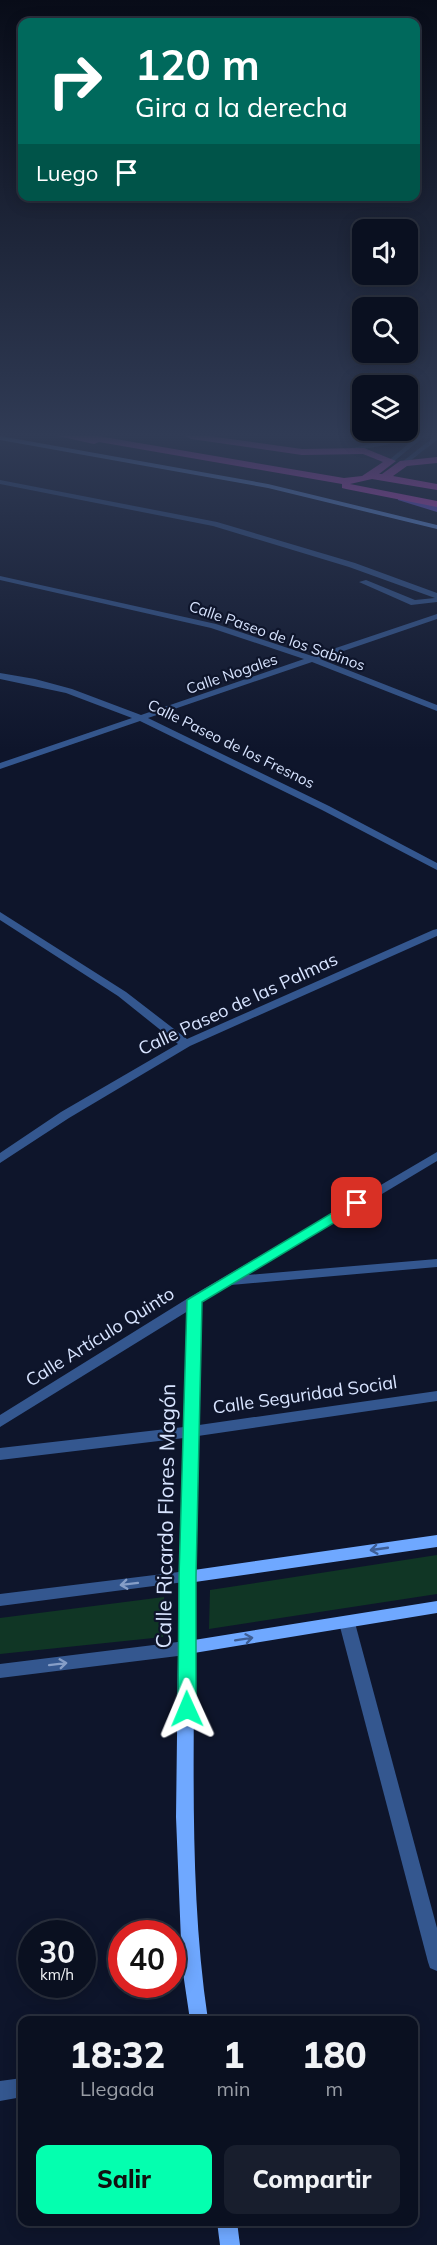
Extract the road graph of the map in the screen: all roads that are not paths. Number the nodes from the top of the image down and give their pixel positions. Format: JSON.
{"nodes":[{"id":1,"x":270,"y":541,"type":"edge"},
{"id":2,"x":0,"y":578,"type":"edge"},
{"id":3,"x":363,"y":582,"type":"dead end"},
{"id":4,"x":437,"y":598,"type":"edge"},
{"id":5,"x":437,"y":616,"type":"edge"},
{"id":6,"x":315,"y":660,"type":"junction"},
{"id":7,"x":0,"y":676,"type":"edge"},
{"id":8,"x":437,"y":708,"type":"edge"},
{"id":9,"x":144,"y":717,"type":"junction"},
{"id":10,"x":0,"y":766,"type":"edge"},
{"id":11,"x":437,"y":867,"type":"edge"},
{"id":12,"x":0,"y":915,"type":"edge"},
{"id":13,"x":437,"y":932,"type":"edge"},
{"id":14,"x":186,"y":1044,"type":"junction"},
{"id":15,"x":437,"y":1156,"type":"edge"},
{"id":16,"x":0,"y":1160,"type":"edge"},
{"id":17,"x":437,"y":1263,"type":"edge"},
{"id":18,"x":229,"y":1281,"type":"junction"},
{"id":19,"x":195,"y":1300,"type":"junction"},
{"id":20,"x":437,"y":1396,"type":"edge"},
{"id":21,"x":0,"y":1422,"type":"edge"},
{"id":22,"x":193,"y":1431,"type":"junction"},
{"id":23,"x":0,"y":1454,"type":"edge"},
{"id":24,"x":437,"y":1541,"type":"edge"},
{"id":25,"x":187,"y":1577,"type":"junction"},
{"id":26,"x":0,"y":1600,"type":"edge"},
{"id":27,"x":437,"y":1607,"type":"edge"},
{"id":28,"x":347,"y":1623,"type":"junction"},
{"id":29,"x":186,"y":1648,"type":"junction"},
{"id":30,"x":0,"y":1673,"type":"edge"},
{"id":31,"x":437,"y":1962,"type":"edge"},
{"id":32,"x":198,"y":2016,"type":"edge"},
{"id":33,"x":18,"y":2089,"type":"edge"},
{"id":34,"x":0,"y":2091,"type":"edge"},
{"id":35,"x":228,"y":2226,"type":"edge"},
{"id":36,"x":230,"y":2245,"type":"edge"}],
"edges":[{"from":1,"to":4,"type":"street"},
{"from":2,"to":6,"type":"street","name":"Calle Paseo de los Sabinos"},
{"from":3,"to":4,"type":"street"},
{"from":5,"to":6,"type":"street","name":"Calle Nogales"},
{"from":6,"to":8,"type":"street","name":"Calle Paseo de los Sabinos"},
{"from":6,"to":9,"type":"street","name":"Calle Nogales"},
{"from":7,"to":9,"type":"street","name":"Calle Paseo de los Fresnos"},
{"from":9,"to":10,"type":"street","name":"Calle Nogales"},
{"from":9,"to":11,"type":"street","name":"Calle Paseo de los Fresnos"},
{"from":12,"to":14,"type":"street"},
{"from":13,"to":14,"type":"street","name":"Calle Paseo de las Palmas"},
{"from":14,"to":16,"type":"street","name":"Calle Paseo de las Palmas"},
{"from":15,"to":18,"type":"street","name":"Calle Artículo Quinto"},
{"from":17,"to":18,"type":"street"},
{"from":18,"to":19,"type":"street","name":"Calle Artículo Quinto"},
{"from":19,"to":21,"type":"street","name":"Calle Artículo Quinto"},
{"from":19,"to":22,"type":"street","name":"Calle Ricardo Flores Magón"},
{"from":20,"to":22,"type":"street","name":"Calle Seguridad Social"},
{"from":22,"to":23,"type":"street","name":"Calle Seguridad Social"},
{"from":22,"to":25,"type":"street","name":"Calle Ricardo Flores Magón"},
{"from":24,"to":25,"type":"street","one_way":true},
{"from":25,"to":26,"type":"street","one_way":true},
{"from":25,"to":29,"type":"street","name":"Calle Ricardo Flores Magón"},
{"from":27,"to":28,"type":"street"},
{"from":29,"to":28,"type":"street","one_way":true},
{"from":28,"to":31,"type":"street"},
{"from":30,"to":29,"type":"street","one_way":true},
{"from":29,"to":32,"type":"street","name":"Calle Ricardo Flores Magón"},
{"from":33,"to":34,"type":"street"},
{"from":35,"to":36,"type":"street"}]}
